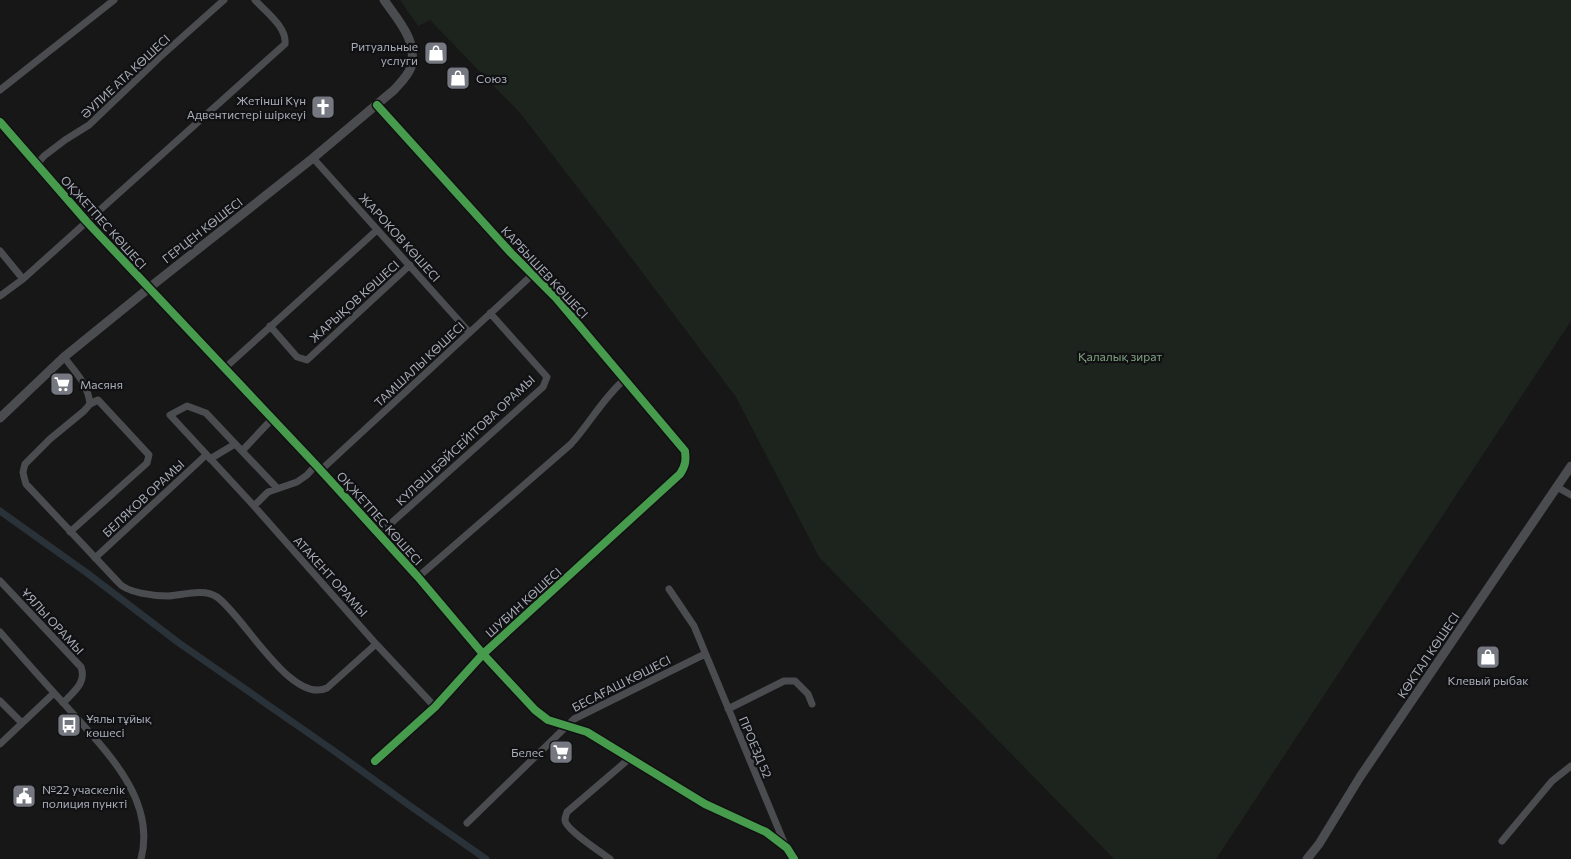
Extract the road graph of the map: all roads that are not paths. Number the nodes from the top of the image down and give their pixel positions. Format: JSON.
{"nodes":[{"id":1,"x":114,"y":0,"type":"edge"},
{"id":2,"x":224,"y":0,"type":"edge"},
{"id":3,"x":255,"y":0,"type":"edge"},
{"id":4,"x":384,"y":0,"type":"edge"},
{"id":5,"x":0,"y":90,"type":"edge"},
{"id":6,"x":378,"y":105,"type":"junction"},
{"id":7,"x":0,"y":122,"type":"edge"},
{"id":8,"x":313,"y":158,"type":"junction"},
{"id":9,"x":37,"y":164,"type":"junction"},
{"id":10,"x":87,"y":222,"type":"junction"},
{"id":11,"x":377,"y":230,"type":"junction"},
{"id":12,"x":0,"y":251,"type":"edge"},
{"id":13,"x":410,"y":265,"type":"junction"},
{"id":14,"x":532,"y":275,"type":"junction"},
{"id":15,"x":23,"y":279,"type":"junction"},
{"id":16,"x":149,"y":288,"type":"junction"},
{"id":17,"x":0,"y":296,"type":"edge"},
{"id":18,"x":490,"y":313,"type":"junction"},
{"id":19,"x":270,"y":326,"type":"junction"},
{"id":20,"x":469,"y":332,"type":"junction"},
{"id":21,"x":64,"y":358,"type":"junction"},
{"id":22,"x":226,"y":367,"type":"junction"},
{"id":23,"x":624,"y":379,"type":"junction"},
{"id":24,"x":90,"y":404,"type":"junction"},
{"id":25,"x":0,"y":418,"type":"edge"},
{"id":26,"x":273,"y":418,"type":"junction"},
{"id":27,"x":235,"y":444,"type":"junction"},
{"id":28,"x":242,"y":451,"type":"junction"},
{"id":29,"x":208,"y":457,"type":"junction"},
{"id":30,"x":686,"y":460,"type":"joint"},
{"id":31,"x":1571,"y":466,"type":"edge"},
{"id":32,"x":318,"y":467,"type":"junction"},
{"id":33,"x":1557,"y":487,"type":"junction"},
{"id":34,"x":277,"y":488,"type":"junction"},
{"id":35,"x":1571,"y":495,"type":"edge"},
{"id":36,"x":254,"y":506,"type":"junction"},
{"id":37,"x":70,"y":532,"type":"junction"},
{"id":38,"x":378,"y":534,"type":"junction"},
{"id":39,"x":95,"y":558,"type":"junction"},
{"id":40,"x":418,"y":577,"type":"junction"},
{"id":41,"x":0,"y":581,"type":"edge"},
{"id":42,"x":669,"y":590,"type":"dead end"},
{"id":43,"x":0,"y":632,"type":"edge"},
{"id":44,"x":376,"y":644,"type":"junction"},
{"id":45,"x":483,"y":654,"type":"junction"},
{"id":46,"x":705,"y":654,"type":"junction"},
{"id":47,"x":54,"y":693,"type":"junction"},
{"id":48,"x":0,"y":701,"type":"edge"},
{"id":49,"x":63,"y":703,"type":"junction"},
{"id":50,"x":812,"y":704,"type":"dead end"},
{"id":51,"x":435,"y":707,"type":"junction"},
{"id":52,"x":728,"y":709,"type":"junction"},
{"id":53,"x":22,"y":723,"type":"junction"},
{"id":54,"x":566,"y":725,"type":"junction"},
{"id":55,"x":0,"y":744,"type":"edge"},
{"id":56,"x":630,"y":758,"type":"junction"},
{"id":57,"x":375,"y":761,"type":"dead end"},
{"id":58,"x":1571,"y":766,"type":"edge"},
{"id":59,"x":467,"y":823,"type":"dead end"},
{"id":60,"x":1502,"y":842,"type":"dead end"},
{"id":61,"x":786,"y":848,"type":"junction"},
{"id":62,"x":141,"y":859,"type":"edge"},
{"id":63,"x":610,"y":859,"type":"edge"},
{"id":64,"x":794,"y":859,"type":"edge"},
{"id":65,"x":1307,"y":859,"type":"edge"}],
"edges":[{"from":1,"to":5,"type":"street"},
{"from":2,"to":9,"type":"street","name":"ӘУЛИЕ АТА КӨШЕСІ"},
{"from":3,"to":10,"type":"street"},
{"from":4,"to":6,"type":"street"},
{"from":6,"to":8,"type":"street","name":"ГЕРЦЕН КӨШЕСІ"},
{"from":6,"to":14,"type":"street","name":"КАРБЫШЕВ КӨШЕСІ"},
{"from":7,"to":9,"type":"street","name":"ОҚЖЕТПЕС КӨШЕСІ"},
{"from":8,"to":11,"type":"street","name":"ЖАРОКОВ КӨШЕСІ"},
{"from":8,"to":16,"type":"street","name":"ГЕРЦЕН КӨШЕСІ"},
{"from":9,"to":10,"type":"street","name":"ОҚЖЕТПЕС КӨШЕСІ"},
{"from":10,"to":15,"type":"street"},
{"from":10,"to":16,"type":"street","name":"ОҚЖЕТПЕС КӨШЕСІ"},
{"from":11,"to":13,"type":"street","name":"ЖАРОКОВ КӨШЕСІ"},
{"from":11,"to":19,"type":"street"},
{"from":12,"to":15,"type":"street"},
{"from":13,"to":19,"type":"street","name":"ЖАРЫҚОВ КӨШЕСІ"},
{"from":13,"to":20,"type":"street","name":"ЖАРОКОВ КӨШЕСІ"},
{"from":14,"to":18,"type":"street","name":"ТАМШАЛЫ КӨШЕСІ"},
{"from":14,"to":23,"type":"street","name":"КАРБЫШЕВ КӨШЕСІ"},
{"from":15,"to":17,"type":"street"},
{"from":16,"to":21,"type":"street","name":"ГЕРЦЕН КӨШЕСІ"},
{"from":16,"to":22,"type":"street","name":"ОҚЖЕТПЕС КӨШЕСІ"},
{"from":18,"to":20,"type":"street","name":"ТАМШАЛЫ КӨШЕСІ"},
{"from":18,"to":38,"type":"street","name":"КҮЛӘШ БӘЙСЕЙІТОВА ОРАМЫ"},
{"from":19,"to":22,"type":"street"},
{"from":20,"to":32,"type":"street","name":"ТАМШАЛЫ КӨШЕСІ"},
{"from":21,"to":24,"type":"street"},
{"from":21,"to":25,"type":"street","name":"ГЕРЦЕН КӨШЕСІ"},
{"from":22,"to":26,"type":"street","name":"ОҚЖЕТПЕС КӨШЕСІ"},
{"from":23,"to":30,"type":"street","name":"КАРБЫШЕВ КӨШЕСІ"},
{"from":23,"to":40,"type":"street"},
{"from":24,"to":37,"type":"street"},
{"from":24,"to":37,"type":"street","name":"БЕЛЯКОВ ОРАМЫ"},
{"from":26,"to":28,"type":"street"},
{"from":26,"to":32,"type":"street","name":"ОҚЖЕТПЕС КӨШЕСІ"},
{"from":27,"to":28,"type":"street"},
{"from":27,"to":29,"type":"street"},
{"from":27,"to":29,"type":"street","name":"АТАКЕНТ ОРАМЫ"},
{"from":28,"to":34,"type":"street"},
{"from":29,"to":36,"type":"street","name":"АТАКЕНТ ОРАМЫ"},
{"from":29,"to":39,"type":"street","name":"БЕЛЯКОВ ОРАМЫ"},
{"from":30,"to":45,"type":"street","name":"ШУБИН КӨШЕСІ"},
{"from":31,"to":33,"type":"street","name":"КӨКТАЛ КӨШЕСІ"},
{"from":32,"to":34,"type":"street","name":"ТАМШАЛЫ КӨШЕСІ"},
{"from":32,"to":38,"type":"street","name":"ОҚЖЕТПЕС КӨШЕСІ"},
{"from":33,"to":35,"type":"street"},
{"from":33,"to":65,"type":"street","name":"КӨКТАЛ КӨШЕСІ"},
{"from":34,"to":36,"type":"street","name":"ТАМШАЛЫ КӨШЕСІ"},
{"from":36,"to":44,"type":"street","name":"АТАКЕНТ ОРАМЫ"},
{"from":37,"to":39,"type":"street"},
{"from":38,"to":40,"type":"street","name":"ОҚЖЕТПЕС КӨШЕСІ"},
{"from":39,"to":44,"type":"street"},
{"from":40,"to":45,"type":"street","name":"ОҚЖЕТПЕС КӨШЕСІ"},
{"from":41,"to":49,"type":"street","name":"ҰЯЛЫ ОРАМЫ"},
{"from":42,"to":46,"type":"street","name":"ПРОЕЗД 52"},
{"from":43,"to":47,"type":"street"},
{"from":44,"to":51,"type":"street","name":"АТАКЕНТ ОРАМЫ"},
{"from":45,"to":51,"type":"street","name":"ШУБИН КӨШЕСІ"},
{"from":45,"to":54,"type":"street","name":"ОҚЖЕТПЕС КӨШЕСІ"},
{"from":46,"to":52,"type":"street","name":"ПРОЕЗД 52"},
{"from":46,"to":54,"type":"street","name":"БЕСАҒАШ КӨШЕСІ"},
{"from":47,"to":49,"type":"street"},
{"from":47,"to":53,"type":"street"},
{"from":48,"to":53,"type":"street"},
{"from":49,"to":62,"type":"street"},
{"from":50,"to":52,"type":"street"},
{"from":51,"to":57,"type":"street","name":"ШУБИН КӨШЕСІ"},
{"from":52,"to":61,"type":"street","name":"ПРОЕЗД 52"},
{"from":53,"to":55,"type":"street"},
{"from":54,"to":56,"type":"street","name":"ОҚЖЕТПЕС КӨШЕСІ"},
{"from":54,"to":59,"type":"street","name":"БЕСАҒАШ КӨШЕСІ"},
{"from":56,"to":61,"type":"street","name":"ОҚЖЕТПЕС КӨШЕСІ"},
{"from":56,"to":63,"type":"street"},
{"from":58,"to":60,"type":"street"},
{"from":61,"to":64,"type":"street","name":"ОҚЖЕТПЕС КӨШЕСІ"}]}
